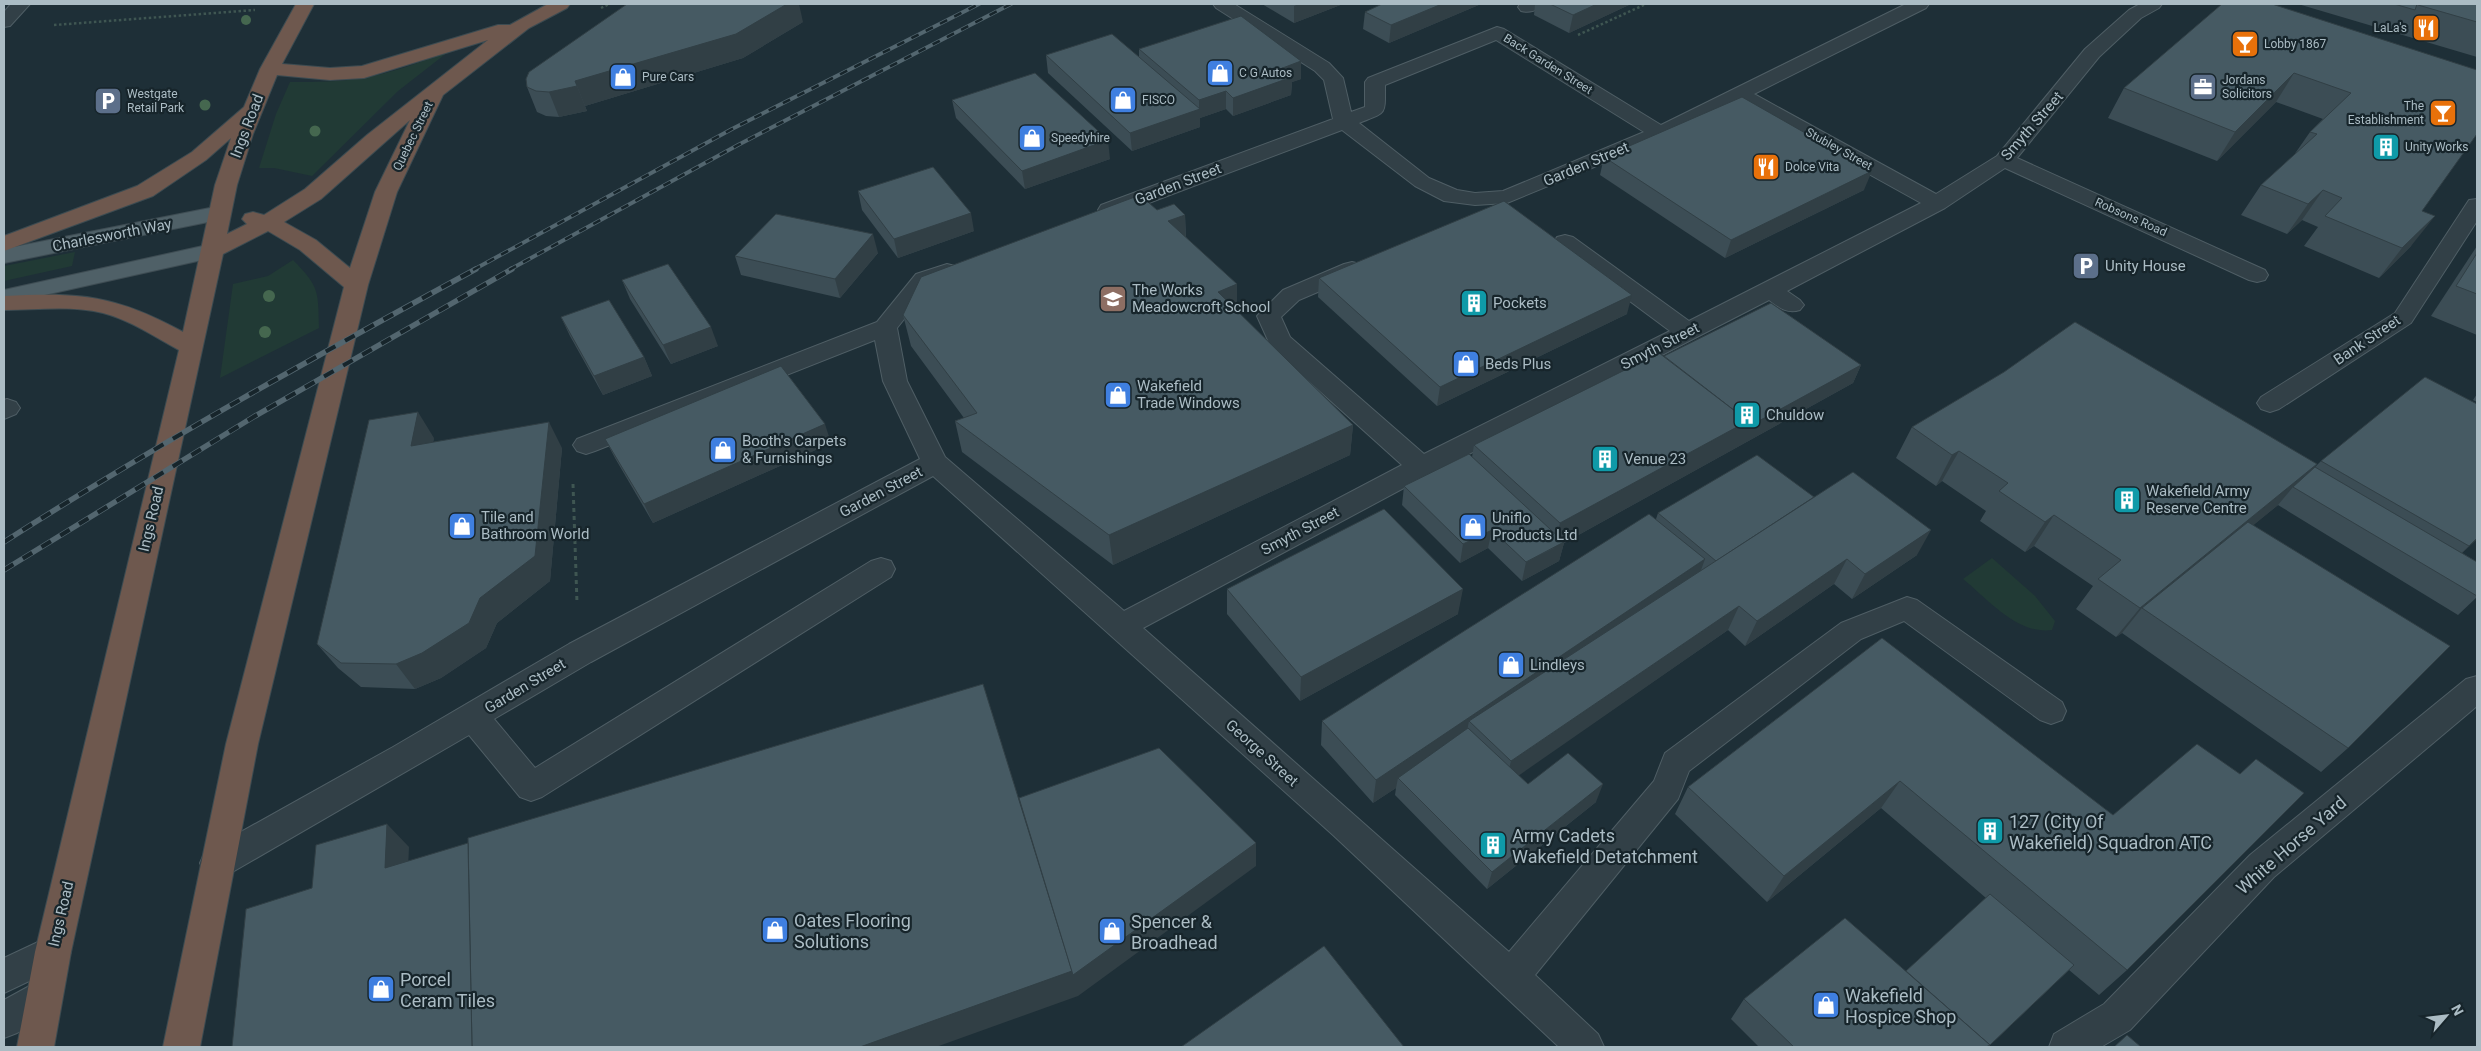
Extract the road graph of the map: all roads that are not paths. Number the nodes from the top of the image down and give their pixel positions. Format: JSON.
{"nodes":[{"id":1,"x":20,"y":4,"type":"edge"},
{"id":2,"x":561,"y":4,"type":"edge"},
{"id":3,"x":1222,"y":4,"type":"edge"},
{"id":4,"x":1920,"y":4,"type":"edge"},
{"id":5,"x":2153,"y":4,"type":"edge"},
{"id":6,"x":304,"y":5,"type":"edge"},
{"id":7,"x":4,"y":22,"type":"edge"},
{"id":8,"x":523,"y":24,"type":"junction"},
{"id":9,"x":270,"y":69,"type":"junction"},
{"id":10,"x":434,"y":92,"type":"junction"},
{"id":11,"x":1741,"y":95,"type":"junction"},
{"id":12,"x":254,"y":107,"type":"junction"},
{"id":13,"x":1344,"y":122,"type":"junction"},
{"id":14,"x":1660,"y":133,"type":"junction"},
{"id":15,"x":2004,"y":160,"type":"junction"},
{"id":16,"x":1475,"y":199,"type":"junction"},
{"id":17,"x":1936,"y":202,"type":"junction"},
{"id":18,"x":2477,"y":205,"type":"edge"},
{"id":19,"x":220,"y":213,"type":"junction"},
{"id":20,"x":1091,"y":217,"type":"edge"},
{"id":21,"x":1455,"y":221,"type":"edge"},
{"id":22,"x":268,"y":222,"type":"junction"},
{"id":23,"x":1565,"y":242,"type":"dead end"},
{"id":24,"x":4,"y":244,"type":"edge"},
{"id":25,"x":212,"y":251,"type":"junction"},
{"id":26,"x":4,"y":256,"type":"edge"},
{"id":27,"x":970,"y":262,"type":"edge"},
{"id":28,"x":1370,"y":262,"type":"edge"},
{"id":29,"x":2257,"y":275,"type":"dead end"},
{"id":30,"x":356,"y":285,"type":"junction"},
{"id":31,"x":1770,"y":290,"type":"junction"},
{"id":32,"x":4,"y":297,"type":"edge"},
{"id":33,"x":4,"y":303,"type":"edge"},
{"id":34,"x":1792,"y":305,"type":"dead end"},
{"id":35,"x":885,"y":327,"type":"junction"},
{"id":36,"x":1688,"y":332,"type":"junction"},
{"id":37,"x":191,"y":346,"type":"junction"},
{"id":38,"x":2270,"y":403,"type":"dead end"},
{"id":39,"x":586,"y":445,"type":"road end"},
{"id":40,"x":935,"y":463,"type":"junction"},
{"id":41,"x":1421,"y":467,"type":"junction"},
{"id":42,"x":881,"y":569,"type":"dead end"},
{"id":43,"x":1121,"y":626,"type":"junction"},
{"id":44,"x":2477,"y":688,"type":"edge"},
{"id":45,"x":2051,"y":711,"type":"dead end"},
{"id":46,"x":473,"y":717,"type":"junction"},
{"id":47,"x":217,"y":863,"type":"junction"},
{"id":48,"x":53,"y":952,"type":"junction"},
{"id":49,"x":4,"y":976,"type":"edge"},
{"id":50,"x":1511,"y":977,"type":"junction"},
{"id":51,"x":44,"y":996,"type":"junction"},
{"id":52,"x":4,"y":1020,"type":"edge"},
{"id":53,"x":35,"y":1047,"type":"edge"},
{"id":54,"x":181,"y":1047,"type":"edge"},
{"id":55,"x":1585,"y":1047,"type":"edge"},
{"id":56,"x":2067,"y":1047,"type":"edge"}],
"edges":[{"from":1,"to":7,"type":"street"},
{"from":2,"to":8,"type":"highway","name":"Quebec Street"},
{"from":3,"to":13,"type":"street"},
{"from":4,"to":11,"type":"street","name":"Garden Street"},
{"from":5,"to":15,"type":"street","name":"Smyth Street"},
{"from":6,"to":9,"type":"highway","name":"Ings Road"},
{"from":8,"to":9,"type":"highway","name":"Quebec Street"},
{"from":8,"to":10,"type":"highway","name":"Quebec Street"},
{"from":9,"to":12,"type":"highway","name":"Ings Road"},
{"from":10,"to":22,"type":"highway"},
{"from":10,"to":30,"type":"highway","name":"Quebec Street"},
{"from":11,"to":14,"type":"street","name":"Garden Street"},
{"from":11,"to":17,"type":"street","name":"Stubley Street"},
{"from":12,"to":19,"type":"highway","name":"Ings Road"},
{"from":12,"to":24,"type":"highway"},
{"from":13,"to":14,"type":"street","name":"Back Garden Street"},
{"from":13,"to":16,"type":"street","name":"Garden Street"},
{"from":13,"to":20,"type":"street","name":"Garden Street"},
{"from":14,"to":16,"type":"street","name":"Garden Street"},
{"from":15,"to":17,"type":"street","name":"Smyth Street"},
{"from":15,"to":29,"type":"street","name":"Robsons Road"},
{"from":16,"to":21,"type":"street"},
{"from":17,"to":31,"type":"street","name":"Smyth Street"},
{"from":18,"to":38,"type":"street","name":"Bank Street"},
{"from":19,"to":22,"type":"highway"},
{"from":19,"to":25,"type":"highway","name":"Ings Road"},
{"from":19,"to":26,"type":"main road","name":"Charlesworth Way"},
{"from":22,"to":25,"type":"highway"},
{"from":22,"to":30,"type":"highway"},
{"from":23,"to":36,"type":"street"},
{"from":25,"to":32,"type":"main road"},
{"from":25,"to":37,"type":"highway","name":"Ings Road"},
{"from":27,"to":35,"type":"street"},
{"from":28,"to":41,"type":"street"},
{"from":30,"to":47,"type":"highway"},
{"from":31,"to":34,"type":"street"},
{"from":31,"to":36,"type":"street","name":"Smyth Street"},
{"from":33,"to":37,"type":"highway"},
{"from":35,"to":39,"type":"street"},
{"from":35,"to":40,"type":"street","name":"Garden Street"},
{"from":36,"to":41,"type":"street","name":"Smyth Street"},
{"from":37,"to":48,"type":"highway","name":"Ings Road"},
{"from":40,"to":43,"type":"street","name":"George Street"},
{"from":40,"to":46,"type":"street","name":"Garden Street"},
{"from":41,"to":43,"type":"street","name":"Smyth Street"},
{"from":42,"to":46,"type":"street"},
{"from":43,"to":50,"type":"street","name":"George Street"},
{"from":44,"to":56,"type":"street","name":"White Horse Yard"},
{"from":45,"to":50,"type":"street"},
{"from":46,"to":47,"type":"street","name":"Garden Street"},
{"from":47,"to":54,"type":"highway"},
{"from":48,"to":49,"type":"street"},
{"from":48,"to":51,"type":"highway","name":"Ings Road"},
{"from":50,"to":55,"type":"street","name":"George Street"},
{"from":51,"to":52,"type":"street"},
{"from":51,"to":53,"type":"highway","name":"Ings Road"}]}
